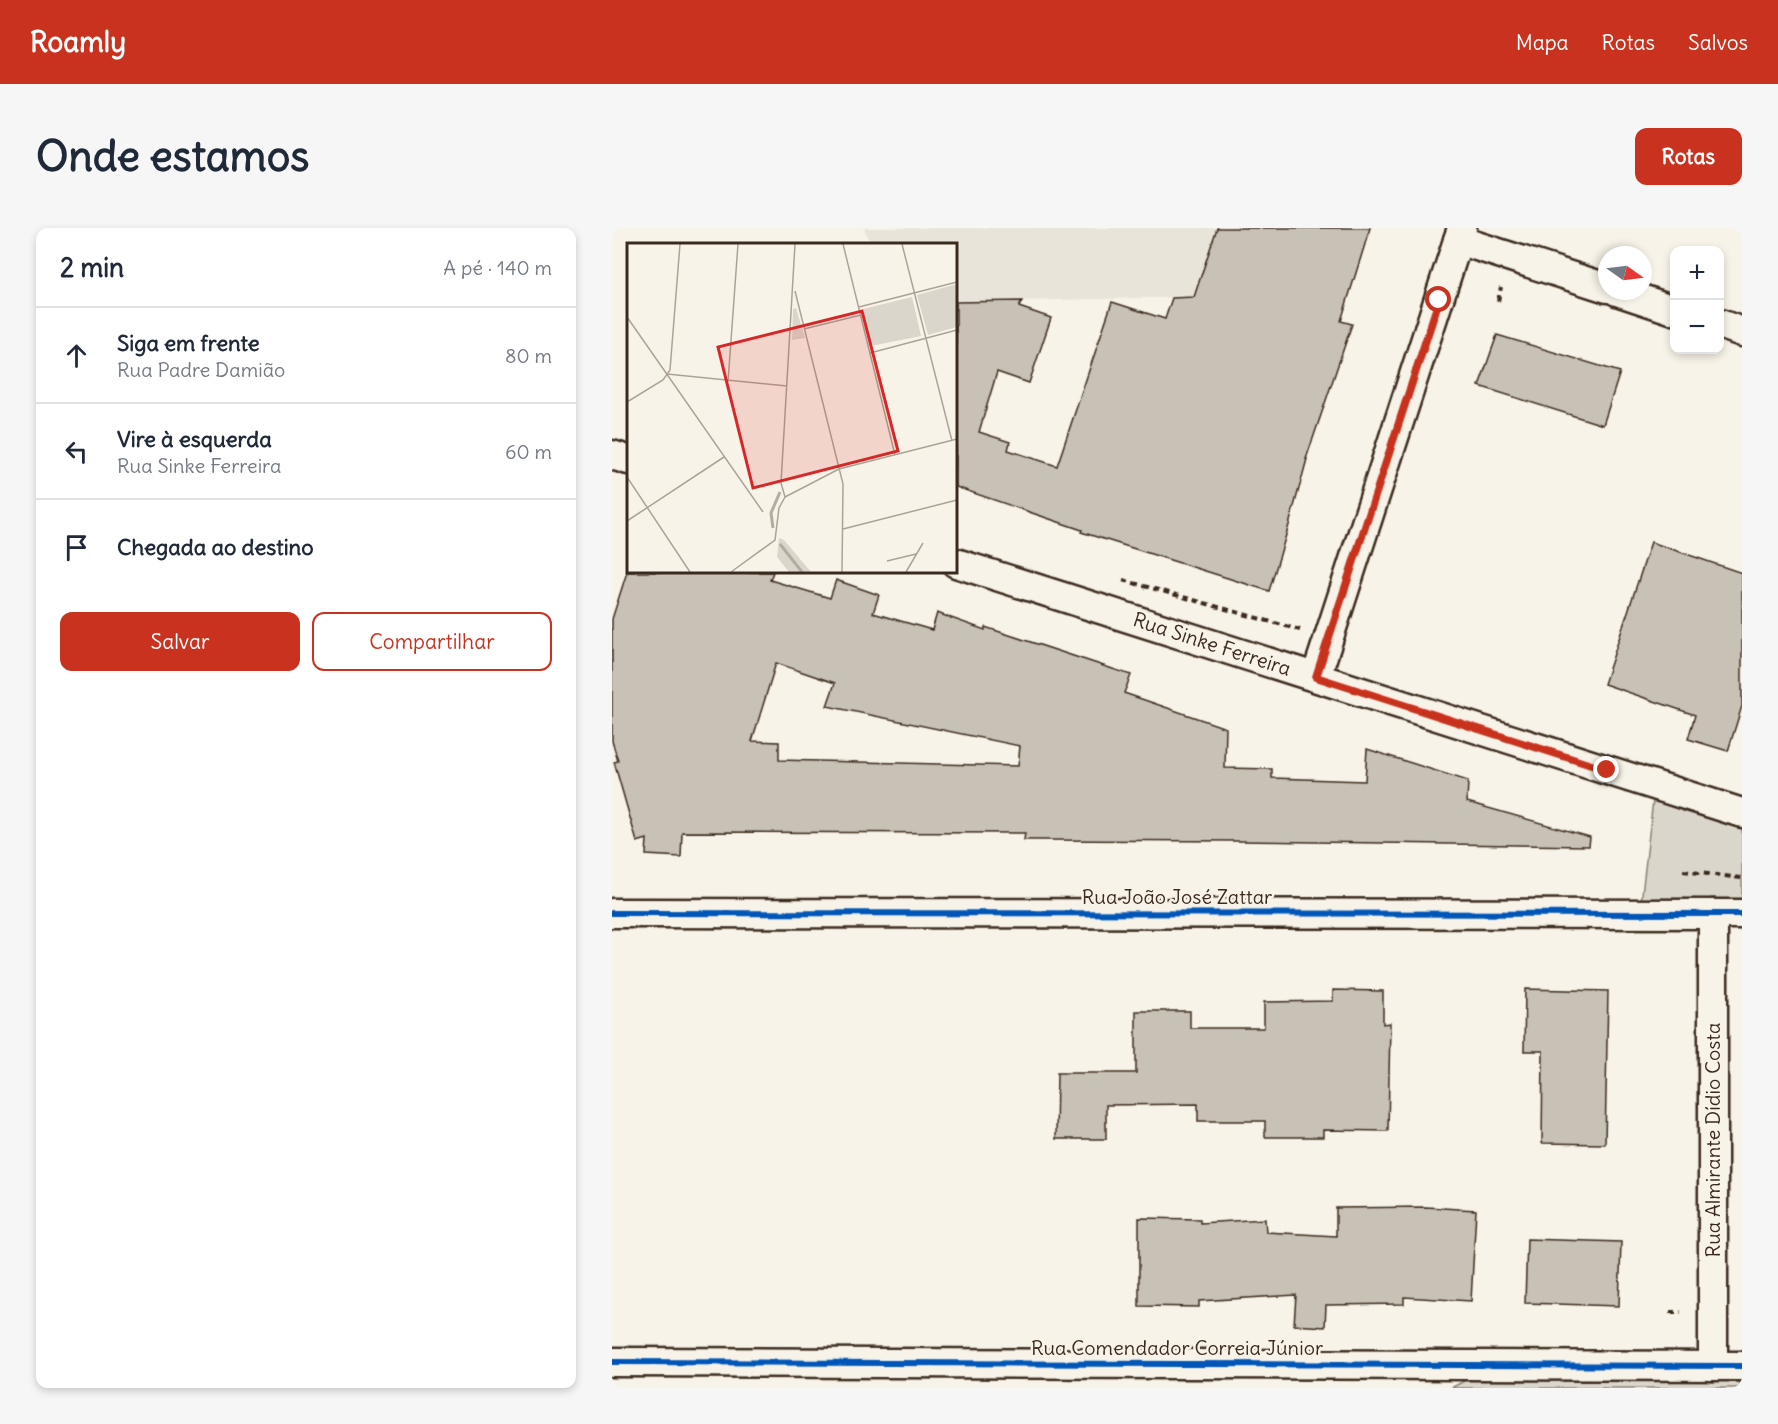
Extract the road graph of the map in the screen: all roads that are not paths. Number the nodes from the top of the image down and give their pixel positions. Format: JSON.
{"nodes":[{"id":1,"x":1460,"y":234,"type":"edge"},
{"id":2,"x":1598,"y":285,"type":"edge"},
{"id":3,"x":1644,"y":300,"type":"edge"},
{"id":4,"x":1670,"y":309,"type":"edge"},
{"id":5,"x":1724,"y":326,"type":"edge"},
{"id":6,"x":1742,"y":332,"type":"edge"},
{"id":7,"x":612,"y":454,"type":"edge"},
{"id":8,"x":627,"y":460,"type":"edge"},
{"id":9,"x":957,"y":563,"type":"edge"},
{"id":10,"x":1316,"y":677,"type":"junction"},
{"id":11,"x":1742,"y":813,"type":"edge"},
{"id":12,"x":612,"y":913,"type":"edge"},
{"id":13,"x":1713,"y":914,"type":"junction"},
{"id":14,"x":1742,"y":914,"type":"edge"},
{"id":15,"x":612,"y":1362,"type":"edge"},
{"id":16,"x":1713,"y":1366,"type":"junction"},
{"id":17,"x":1742,"y":1366,"type":"edge"},
{"id":18,"x":1408,"y":1376,"type":"edge"}],
"edges":[{"from":1,"to":2,"type":"street"},
{"from":1,"to":10,"type":"street"},
{"from":3,"to":4,"type":"street"},
{"from":5,"to":6,"type":"street"},
{"from":7,"to":8,"type":"street"},
{"from":9,"to":10,"type":"street","name":"Rua Sinke Ferreira"},
{"from":10,"to":11,"type":"street","name":"Rua Sinke Ferreira"},
{"from":12,"to":13,"type":"street","name":"Rua João José Zattar"},
{"from":13,"to":14,"type":"street","name":"Rua João José Zattar"},
{"from":13,"to":16,"type":"street","name":"Rua Almirante Dídio Costa"},
{"from":15,"to":18,"type":"street","name":"Rua Comendador Correia Júnior"},
{"from":16,"to":17,"type":"street","name":"Rua Comendador Correia Júnior"},
{"from":16,"to":18,"type":"street","name":"Rua Comendador Correia Júnior"}]}
